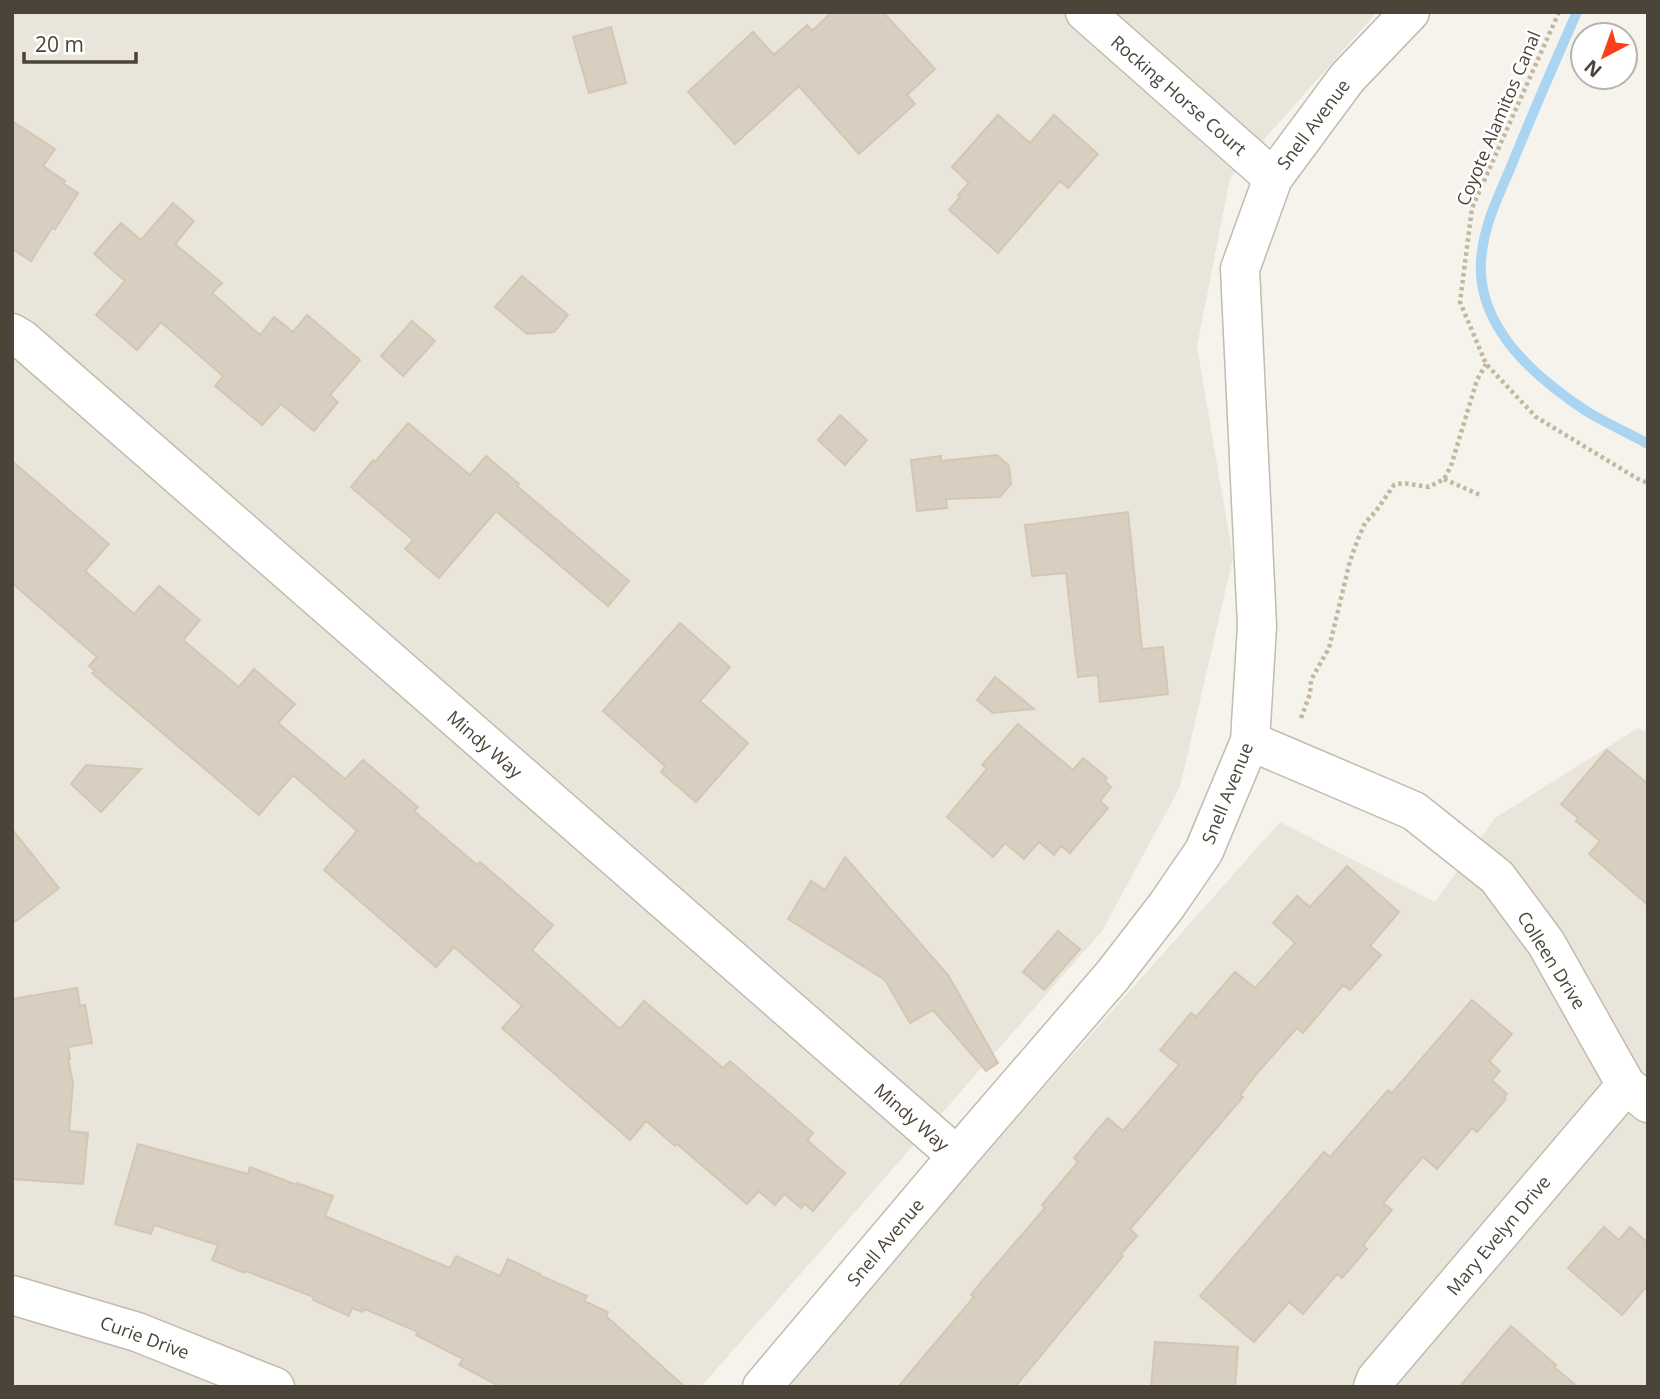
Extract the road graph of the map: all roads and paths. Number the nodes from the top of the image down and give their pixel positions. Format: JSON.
{"nodes":[{"id":1,"x":1085,"y":12,"type":"edge"},
{"id":2,"x":1410,"y":12,"type":"edge"},
{"id":3,"x":1559,"y":12,"type":"edge"},
{"id":4,"x":1273,"y":178,"type":"junction"},
{"id":5,"x":12,"y":333,"type":"edge"},
{"id":6,"x":1486,"y":364,"type":"junction"},
{"id":7,"x":1444,"y":479,"type":"junction"},
{"id":8,"x":1648,"y":483,"type":"edge"},
{"id":9,"x":1480,"y":495,"type":"dead end"},
{"id":10,"x":1300,"y":718,"type":"dead end"},
{"id":11,"x":1250,"y":741,"type":"junction"},
{"id":12,"x":1637,"y":1094,"type":"edge"},
{"id":13,"x":957,"y":1156,"type":"junction"},
{"id":14,"x":12,"y":1295,"type":"edge"},
{"id":15,"x":275,"y":1387,"type":"edge"},
{"id":16,"x":762,"y":1387,"type":"edge"},
{"id":17,"x":1373,"y":1387,"type":"edge"}],
"edges":[{"from":1,"to":4,"type":"street","name":"Rocking Horse Court"},
{"from":2,"to":4,"type":"street","name":"Snell Avenue"},
{"from":3,"to":6,"type":"path","name":"Coyote Alamitos Canal"},
{"from":4,"to":11,"type":"street","name":"Snell Avenue"},
{"from":5,"to":13,"type":"street","name":"Mindy Way"},
{"from":6,"to":7,"type":"path"},
{"from":6,"to":8,"type":"path","name":"Coyote Alamitos Canal"},
{"from":7,"to":9,"type":"path"},
{"from":7,"to":10,"type":"path"},
{"from":11,"to":12,"type":"street","name":"Colleen Drive"},
{"from":11,"to":13,"type":"street","name":"Snell Avenue"},
{"from":12,"to":17,"type":"street","name":"Mary Evelyn Drive"},
{"from":13,"to":16,"type":"street","name":"Snell Avenue"},
{"from":14,"to":15,"type":"street","name":"Curie Drive"}]}
